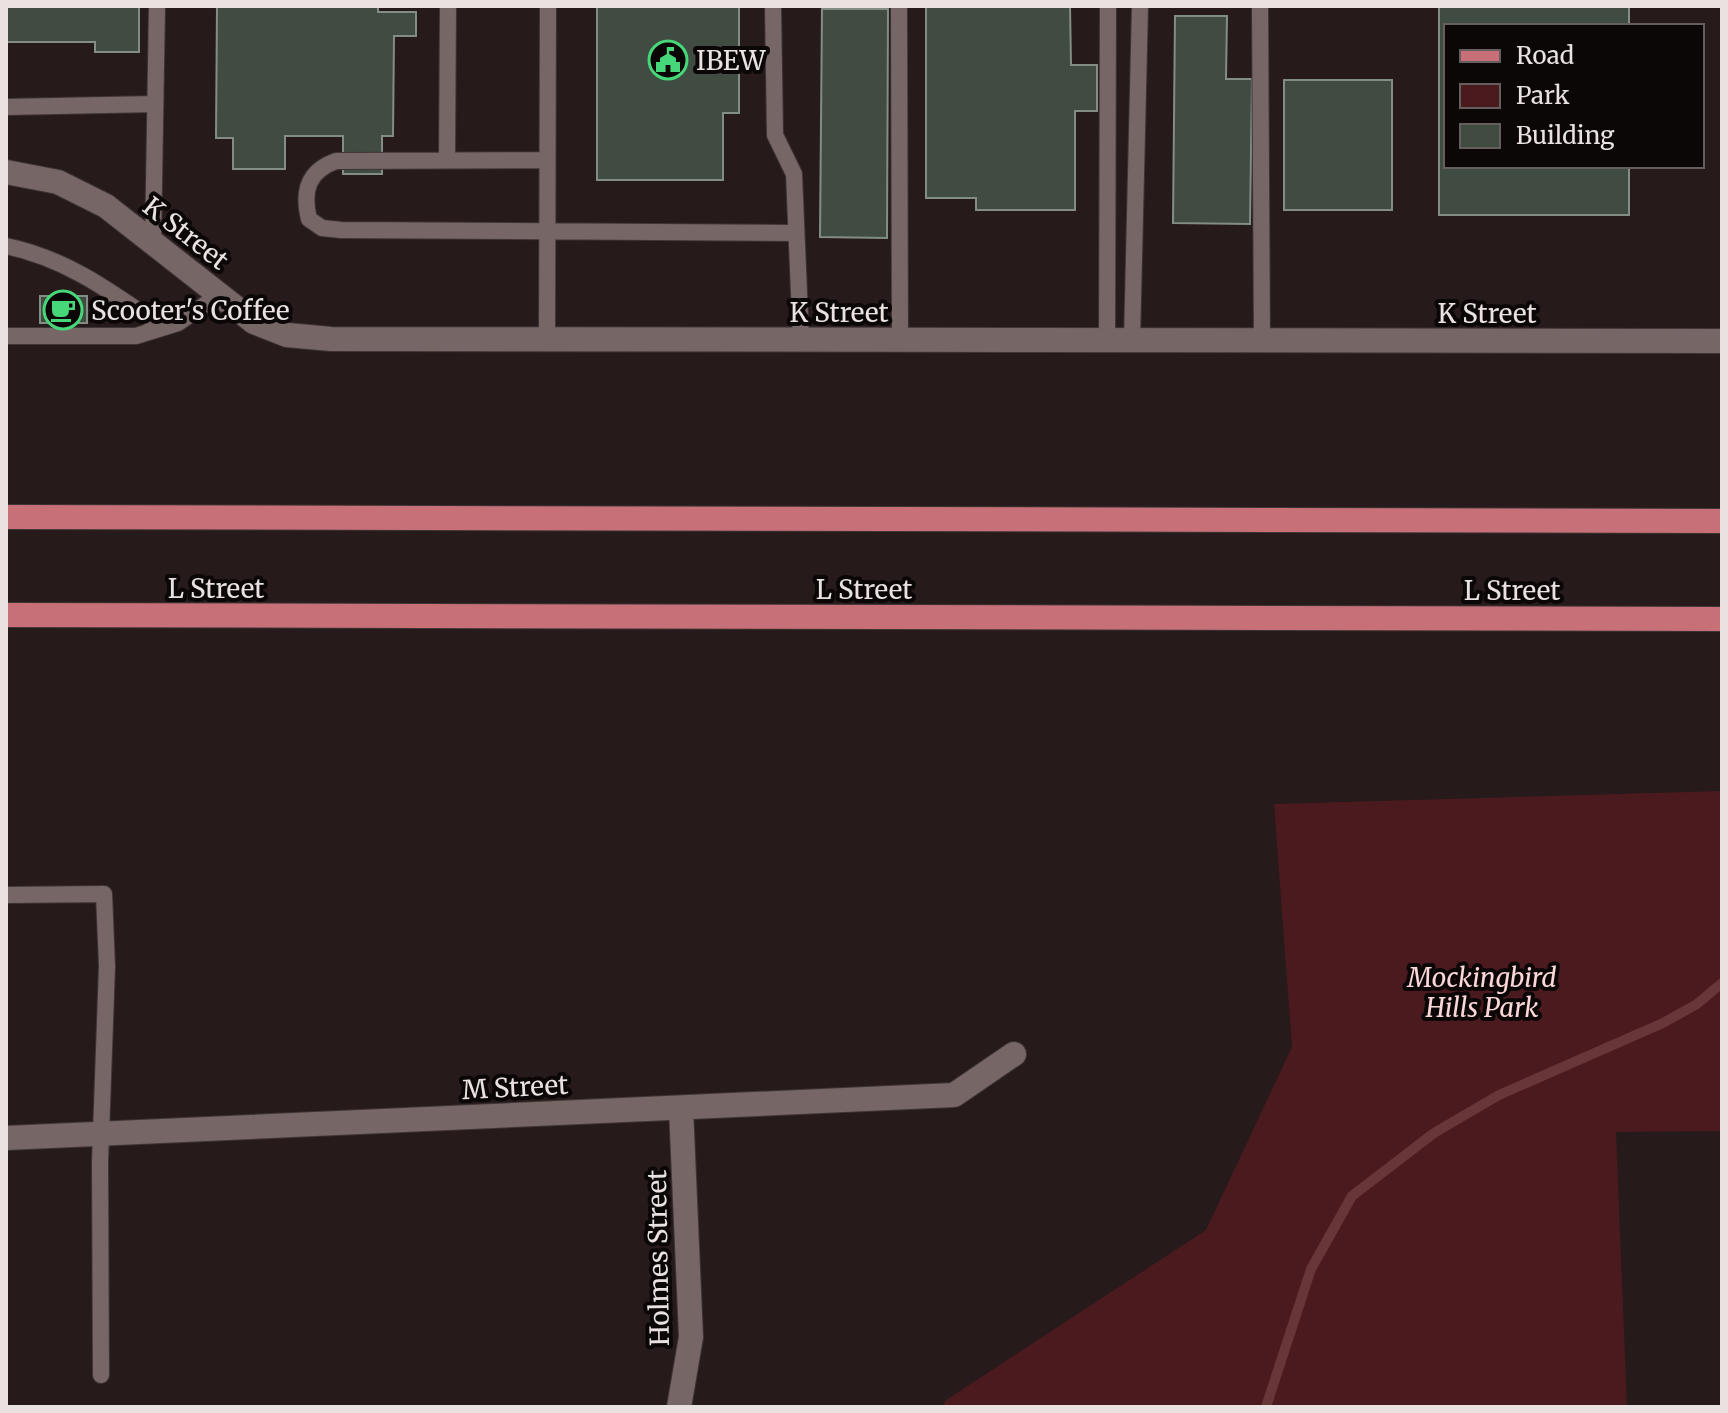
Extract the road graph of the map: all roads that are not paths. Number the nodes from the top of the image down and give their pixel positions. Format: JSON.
{"nodes":[{"id":1,"x":157,"y":6,"type":"edge"},
{"id":2,"x":448,"y":6,"type":"edge"},
{"id":3,"x":548,"y":6,"type":"edge"},
{"id":4,"x":773,"y":6,"type":"edge"},
{"id":5,"x":899,"y":6,"type":"edge"},
{"id":6,"x":1108,"y":6,"type":"edge"},
{"id":7,"x":1140,"y":6,"type":"edge"},
{"id":8,"x":1260,"y":6,"type":"edge"},
{"id":9,"x":155,"y":104,"type":"junction"},
{"id":10,"x":6,"y":107,"type":"edge"},
{"id":11,"x":447,"y":159,"type":"junction"},
{"id":12,"x":547,"y":160,"type":"junction"},
{"id":13,"x":6,"y":172,"type":"edge"},
{"id":14,"x":547,"y":231,"type":"junction"},
{"id":15,"x":794,"y":233,"type":"junction"},
{"id":16,"x":153,"y":243,"type":"junction"},
{"id":17,"x":6,"y":246,"type":"edge"},
{"id":18,"x":219,"y":295,"type":"junction"},
{"id":19,"x":162,"y":327,"type":"junction"},
{"id":20,"x":6,"y":336,"type":"edge"},
{"id":21,"x":547,"y":340,"type":"junction"},
{"id":22,"x":801,"y":340,"type":"junction"},
{"id":23,"x":900,"y":340,"type":"junction"},
{"id":24,"x":1107,"y":341,"type":"junction"},
{"id":25,"x":1132,"y":341,"type":"junction"},
{"id":26,"x":1262,"y":341,"type":"junction"},
{"id":27,"x":1722,"y":341,"type":"edge"},
{"id":28,"x":6,"y":517,"type":"edge"},
{"id":29,"x":1722,"y":521,"type":"edge"},
{"id":30,"x":6,"y":615,"type":"edge"},
{"id":31,"x":1722,"y":619,"type":"edge"},
{"id":32,"x":6,"y":895,"type":"edge"},
{"id":33,"x":1014,"y":1054,"type":"dead end"},
{"id":34,"x":681,"y":1108,"type":"junction"},
{"id":35,"x":101,"y":1135,"type":"junction"},
{"id":36,"x":6,"y":1138,"type":"edge"},
{"id":37,"x":101,"y":1375,"type":"dead end"},
{"id":38,"x":679,"y":1407,"type":"edge"}],
"edges":[{"from":1,"to":9,"type":"lane"},
{"from":2,"to":11,"type":"lane"},
{"from":3,"to":12,"type":"lane"},
{"from":4,"to":15,"type":"lane"},
{"from":5,"to":23,"type":"lane"},
{"from":6,"to":24,"type":"lane"},
{"from":7,"to":25,"type":"lane"},
{"from":8,"to":26,"type":"lane"},
{"from":9,"to":10,"type":"lane"},
{"from":9,"to":16,"type":"lane"},
{"from":11,"to":12,"type":"lane"},
{"from":11,"to":14,"type":"lane"},
{"from":12,"to":14,"type":"lane"},
{"from":13,"to":16,"type":"street","name":"K Street"},
{"from":14,"to":15,"type":"lane"},
{"from":14,"to":21,"type":"lane"},
{"from":15,"to":22,"type":"lane"},
{"from":16,"to":18,"type":"street","name":"K Street"},
{"from":17,"to":19,"type":"lane"},
{"from":18,"to":19,"type":"lane"},
{"from":18,"to":21,"type":"street","name":"K Street"},
{"from":19,"to":20,"type":"lane"},
{"from":21,"to":22,"type":"street","name":"K Street"},
{"from":22,"to":23,"type":"street","name":"K Street"},
{"from":23,"to":24,"type":"street","name":"K Street"},
{"from":24,"to":25,"type":"street","name":"K Street"},
{"from":25,"to":26,"type":"street","name":"K Street"},
{"from":26,"to":27,"type":"street","name":"K Street"},
{"from":28,"to":29,"type":"main road"},
{"from":30,"to":31,"type":"main road","name":"L Street"},
{"from":32,"to":35,"type":"lane"},
{"from":33,"to":34,"type":"street","name":"M Street"},
{"from":34,"to":35,"type":"street","name":"M Street"},
{"from":34,"to":38,"type":"street","name":"Holmes Street"},
{"from":35,"to":36,"type":"street","name":"M Street"},
{"from":35,"to":37,"type":"lane"}]}
